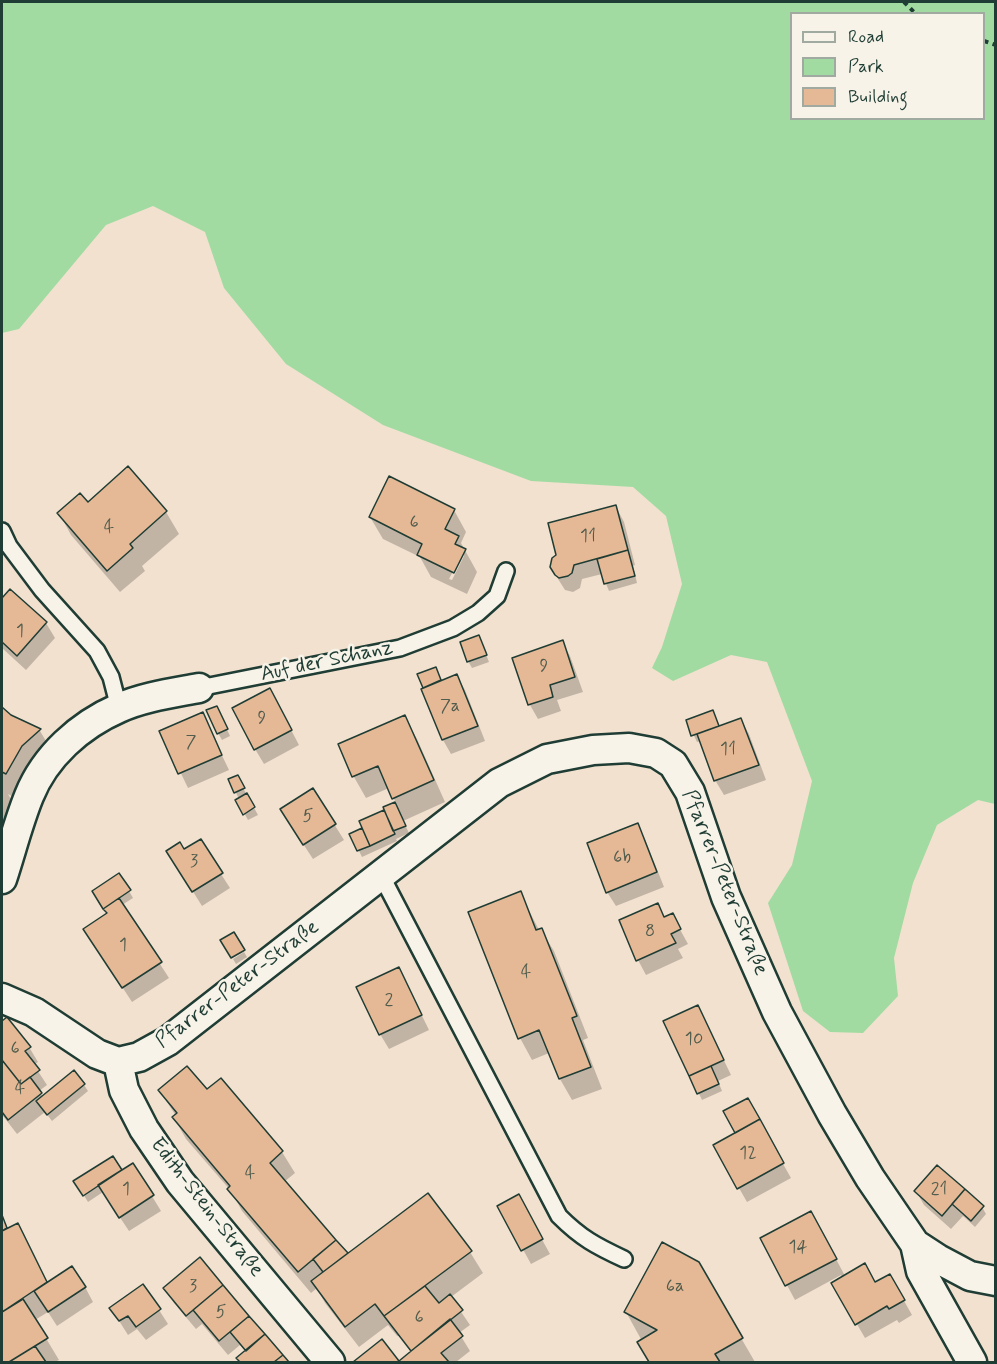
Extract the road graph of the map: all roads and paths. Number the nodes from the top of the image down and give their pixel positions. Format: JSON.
{"nodes":[{"id":1,"x":2,"y":531,"type":"edge"},
{"id":2,"x":506,"y":571,"type":"dead end"},
{"id":3,"x":199,"y":688,"type":"joint"},
{"id":4,"x":119,"y":708,"type":"junction"},
{"id":5,"x":381,"y":875,"type":"junction"},
{"id":6,"x":2,"y":879,"type":"edge"},
{"id":7,"x":2,"y":998,"type":"edge"},
{"id":8,"x":118,"y":1062,"type":"junction"},
{"id":9,"x":915,"y":1244,"type":"junction"},
{"id":10,"x":624,"y":1258,"type":"dead end"},
{"id":11,"x":996,"y":1281,"type":"edge"},
{"id":12,"x":330,"y":1362,"type":"edge"},
{"id":13,"x":972,"y":1362,"type":"edge"}],
"edges":[{"from":1,"to":4,"type":"lane"},
{"from":2,"to":3,"type":"lane","name":"Auf der Schanz"},
{"from":3,"to":4,"type":"street","name":"Auf der Schanz"},
{"from":4,"to":6,"type":"street","name":"Auf der Schanz"},
{"from":5,"to":8,"type":"street","name":"Pfarrer-Peter-Straße"},
{"from":5,"to":9,"type":"street","name":"Pfarrer-Peter-Straße"},
{"from":5,"to":10,"type":"lane"},
{"from":7,"to":8,"type":"street"},
{"from":8,"to":12,"type":"street","name":"Edith-Stein-Straße"},
{"from":9,"to":11,"type":"street","name":"Pfarrer-Peter-Straße"},
{"from":9,"to":13,"type":"street"}]}
